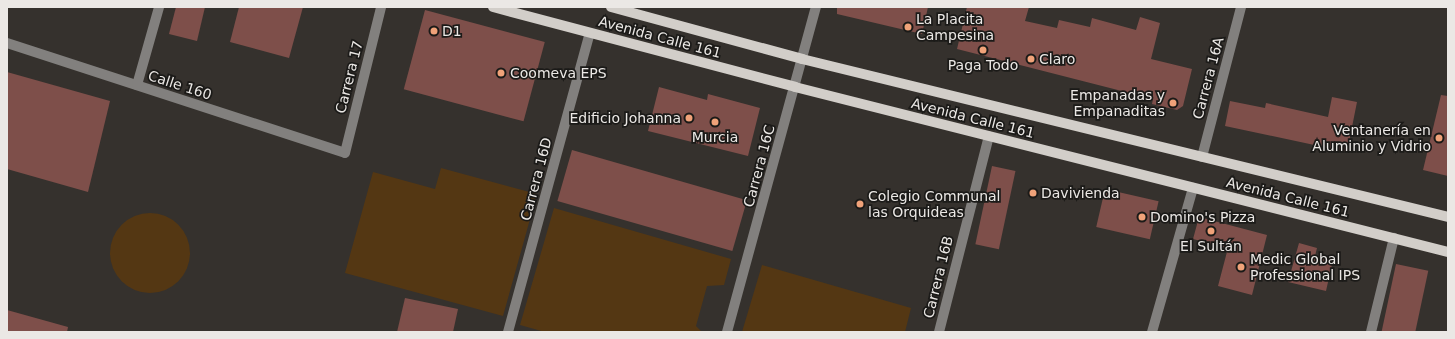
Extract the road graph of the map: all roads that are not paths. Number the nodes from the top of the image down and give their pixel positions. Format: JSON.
{"nodes":[{"id":1,"x":159,"y":7,"type":"edge"},
{"id":2,"x":381,"y":7,"type":"edge"},
{"id":3,"x":493,"y":7,"type":"edge"},
{"id":4,"x":611,"y":7,"type":"edge"},
{"id":5,"x":816,"y":7,"type":"edge"},
{"id":6,"x":1241,"y":7,"type":"edge"},
{"id":7,"x":590,"y":33,"type":"junction"},
{"id":8,"x":7,"y":43,"type":"edge"},
{"id":9,"x":802,"y":59,"type":"junction"},
{"id":10,"x":137,"y":85,"type":"junction"},
{"id":11,"x":795,"y":87,"type":"junction"},
{"id":12,"x":989,"y":136,"type":"junction"},
{"id":13,"x":345,"y":153,"type":"joint"},
{"id":14,"x":1202,"y":157,"type":"junction"},
{"id":15,"x":1193,"y":188,"type":"junction"},
{"id":16,"x":1448,"y":217,"type":"edge"},
{"id":17,"x":1394,"y":238,"type":"junction"},
{"id":18,"x":1448,"y":252,"type":"edge"},
{"id":19,"x":508,"y":332,"type":"edge"},
{"id":20,"x":727,"y":332,"type":"edge"},
{"id":21,"x":938,"y":332,"type":"edge"},
{"id":22,"x":1152,"y":332,"type":"edge"},
{"id":23,"x":1371,"y":332,"type":"edge"}],
"edges":[{"from":1,"to":10,"type":"street"},
{"from":2,"to":13,"type":"street","name":"Carrera 17"},
{"from":3,"to":7,"type":"main road","name":"Avenida Calle 161"},
{"from":4,"to":9,"type":"main road","name":"Avenida Calle 161"},
{"from":5,"to":9,"type":"street","name":"Carrera 16C"},
{"from":6,"to":14,"type":"street","name":"Carrera 16A"},
{"from":7,"to":11,"type":"main road","name":"Avenida Calle 161"},
{"from":7,"to":19,"type":"street","name":"Carrera 16D"},
{"from":8,"to":10,"type":"street","name":"Calle 160"},
{"from":9,"to":11,"type":"street","name":"Carrera 16C"},
{"from":9,"to":14,"type":"main road","name":"Avenida Calle 161"},
{"from":10,"to":13,"type":"street","name":"Calle 160"},
{"from":11,"to":12,"type":"main road","name":"Avenida Calle 161"},
{"from":11,"to":20,"type":"street","name":"Carrera 16C"},
{"from":12,"to":15,"type":"main road","name":"Avenida Calle 161"},
{"from":12,"to":21,"type":"street","name":"Carrera 16B"},
{"from":14,"to":16,"type":"main road","name":"Avenida Calle 161"},
{"from":15,"to":17,"type":"main road","name":"Avenida Calle 161"},
{"from":15,"to":22,"type":"street"},
{"from":17,"to":18,"type":"main road","name":"Avenida Calle 161"},
{"from":17,"to":23,"type":"street"}]}
